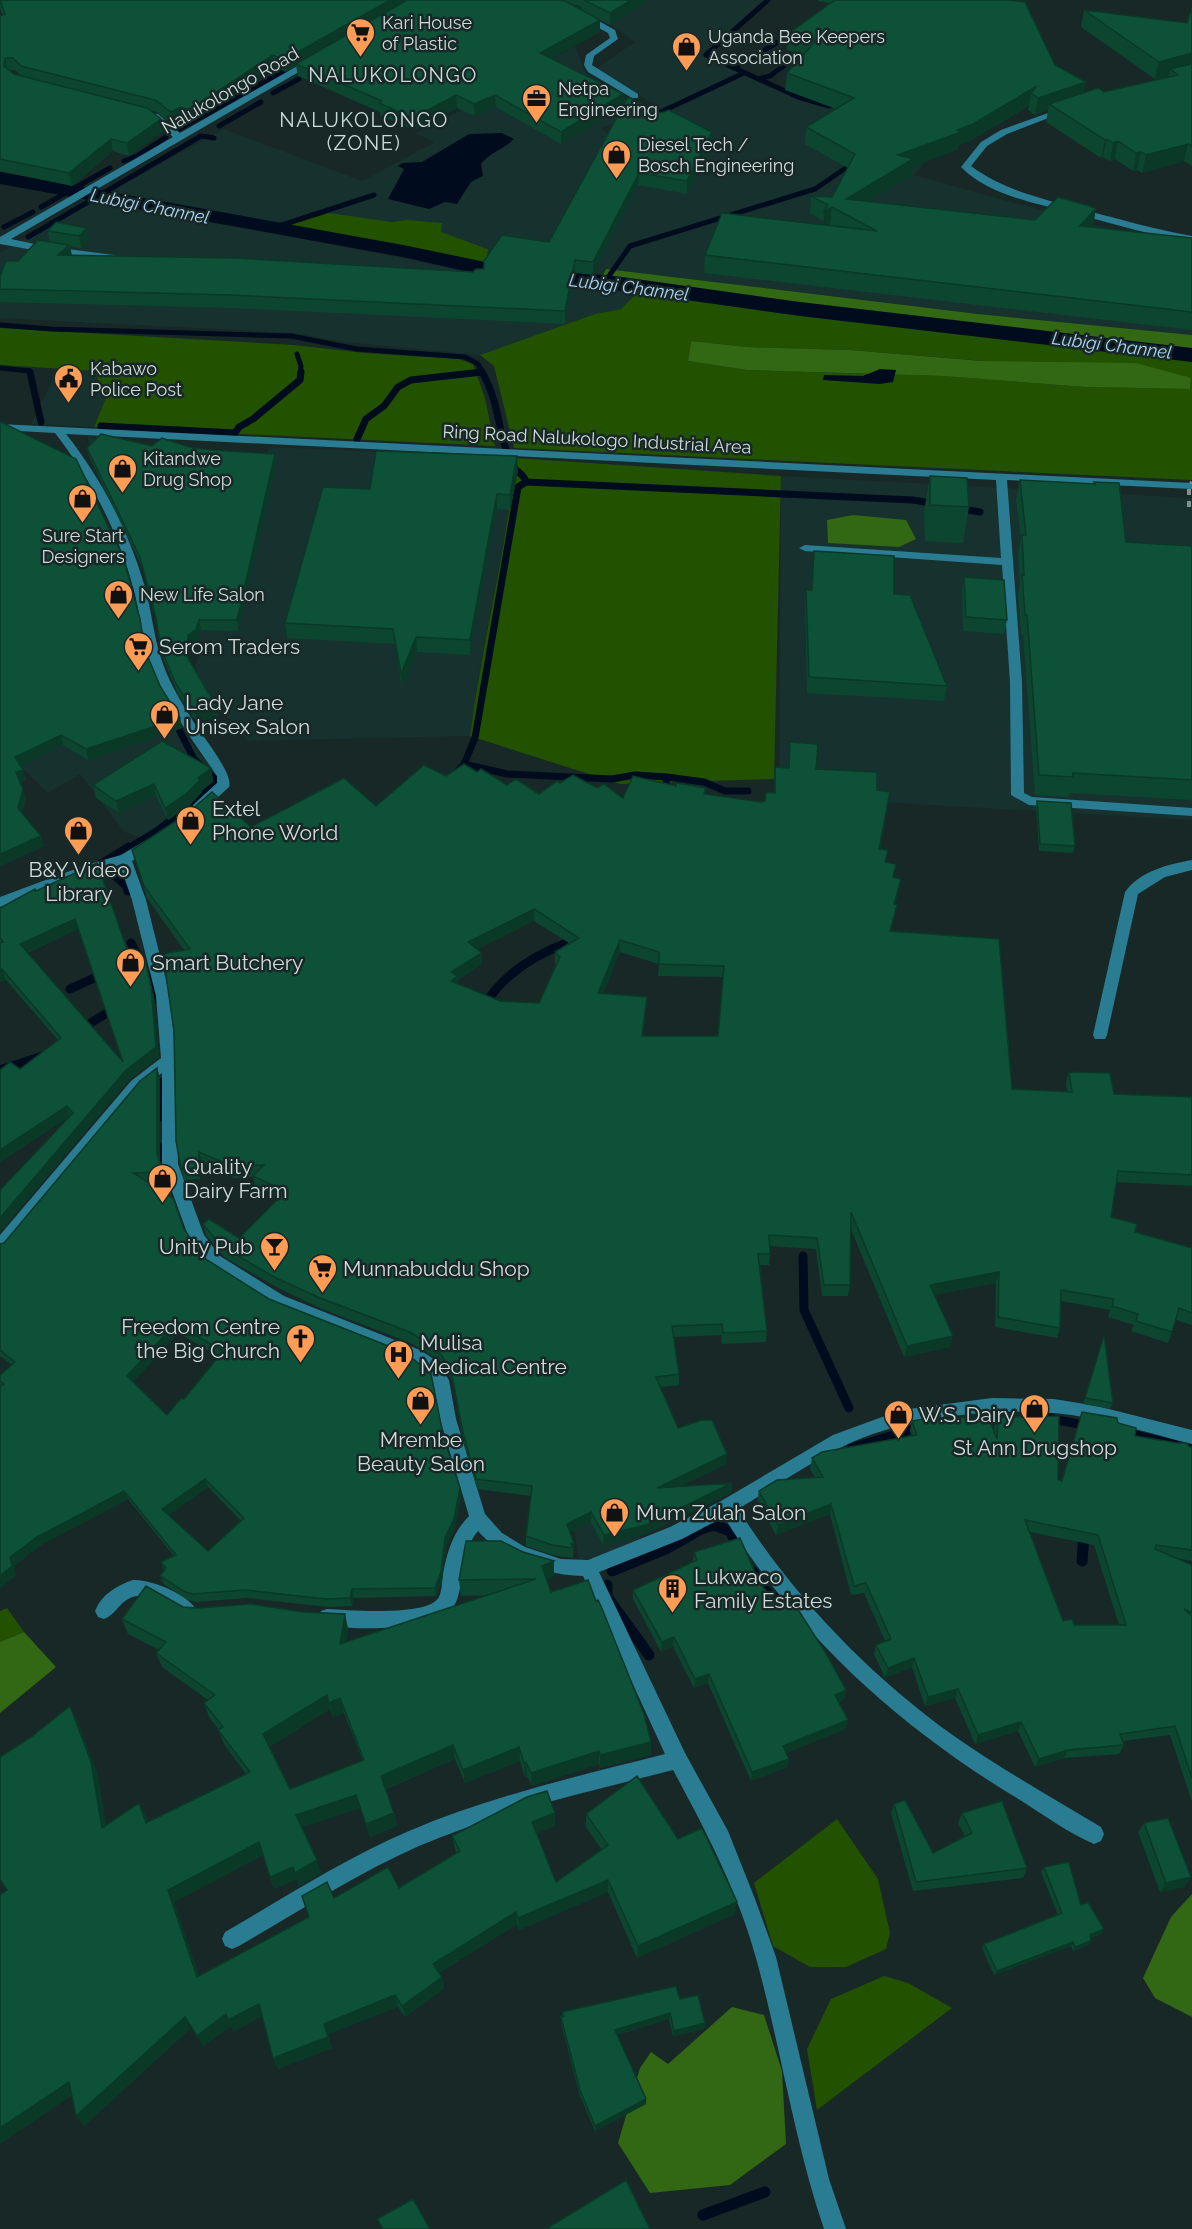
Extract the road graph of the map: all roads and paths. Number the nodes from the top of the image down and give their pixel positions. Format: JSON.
{"nodes":[{"id":1,"x":570,"y":10,"type":"edge"},
{"id":2,"x":321,"y":56,"type":"edge"},
{"id":3,"x":635,"y":96,"type":"dead end"},
{"id":4,"x":1075,"y":107,"type":"edge"},
{"id":5,"x":134,"y":111,"type":"edge"},
{"id":6,"x":180,"y":138,"type":"junction"},
{"id":7,"x":1192,"y":238,"type":"edge"},
{"id":8,"x":1,"y":240,"type":"edge"},
{"id":9,"x":129,"y":259,"type":"edge"},
{"id":10,"x":0,"y":427,"type":"edge"},
{"id":11,"x":58,"y":430,"type":"junction"},
{"id":12,"x":1000,"y":476,"type":"junction"},
{"id":13,"x":1192,"y":486,"type":"edge"},
{"id":14,"x":805,"y":548,"type":"dead end"},
{"id":15,"x":1007,"y":562,"type":"junction"},
{"id":16,"x":1192,"y":812,"type":"edge"},
{"id":17,"x":184,"y":819,"type":"edge"},
{"id":18,"x":156,"y":838,"type":"edge"},
{"id":19,"x":125,"y":859,"type":"junction"},
{"id":20,"x":1192,"y":865,"type":"edge"},
{"id":21,"x":0,"y":902,"type":"edge"},
{"id":22,"x":1100,"y":1035,"type":"dead end"},
{"id":23,"x":169,"y":1060,"type":"junction"},
{"id":24,"x":0,"y":1246,"type":"edge"},
{"id":25,"x":1192,"y":1437,"type":"edge"},
{"id":26,"x":727,"y":1507,"type":"junction"},
{"id":27,"x":478,"y":1518,"type":"junction"},
{"id":28,"x":588,"y":1568,"type":"junction"},
{"id":29,"x":104,"y":1611,"type":"dead end"},
{"id":30,"x":203,"y":1614,"type":"edge"},
{"id":31,"x":305,"y":1616,"type":"edge"},
{"id":32,"x":678,"y":1760,"type":"junction"},
{"id":33,"x":1094,"y":1834,"type":"dead end"},
{"id":34,"x":232,"y":1939,"type":"dead end"},
{"id":35,"x":835,"y":2229,"type":"edge"}],
"edges":[{"from":1,"to":3,"type":"street"},
{"from":2,"to":6,"type":"street","name":"Nalukolongo Road"},
{"from":4,"to":7,"type":"street"},
{"from":5,"to":6,"type":"street"},
{"from":6,"to":8,"type":"street","name":"Nalukolongo Road"},
{"from":8,"to":9,"type":"street"},
{"from":10,"to":11,"type":"street","name":"Ring Road Nalukologo Industrial Area"},
{"from":11,"to":12,"type":"street","name":"Ring Road Nalukologo Industrial Area"},
{"from":11,"to":17,"type":"street"},
{"from":12,"to":13,"type":"street","name":"Ring Road Nalukologo Industrial Area"},
{"from":12,"to":15,"type":"street"},
{"from":14,"to":15,"type":"street"},
{"from":15,"to":16,"type":"street"},
{"from":18,"to":19,"type":"street"},
{"from":19,"to":21,"type":"street"},
{"from":19,"to":23,"type":"street"},
{"from":20,"to":22,"type":"street"},
{"from":23,"to":24,"type":"street"},
{"from":23,"to":27,"type":"street"},
{"from":25,"to":26,"type":"street"},
{"from":26,"to":28,"type":"street"},
{"from":26,"to":33,"type":"street"},
{"from":27,"to":28,"type":"street"},
{"from":27,"to":31,"type":"street"},
{"from":28,"to":32,"type":"street"},
{"from":29,"to":30,"type":"street"},
{"from":32,"to":34,"type":"street"},
{"from":32,"to":35,"type":"street"}]}
